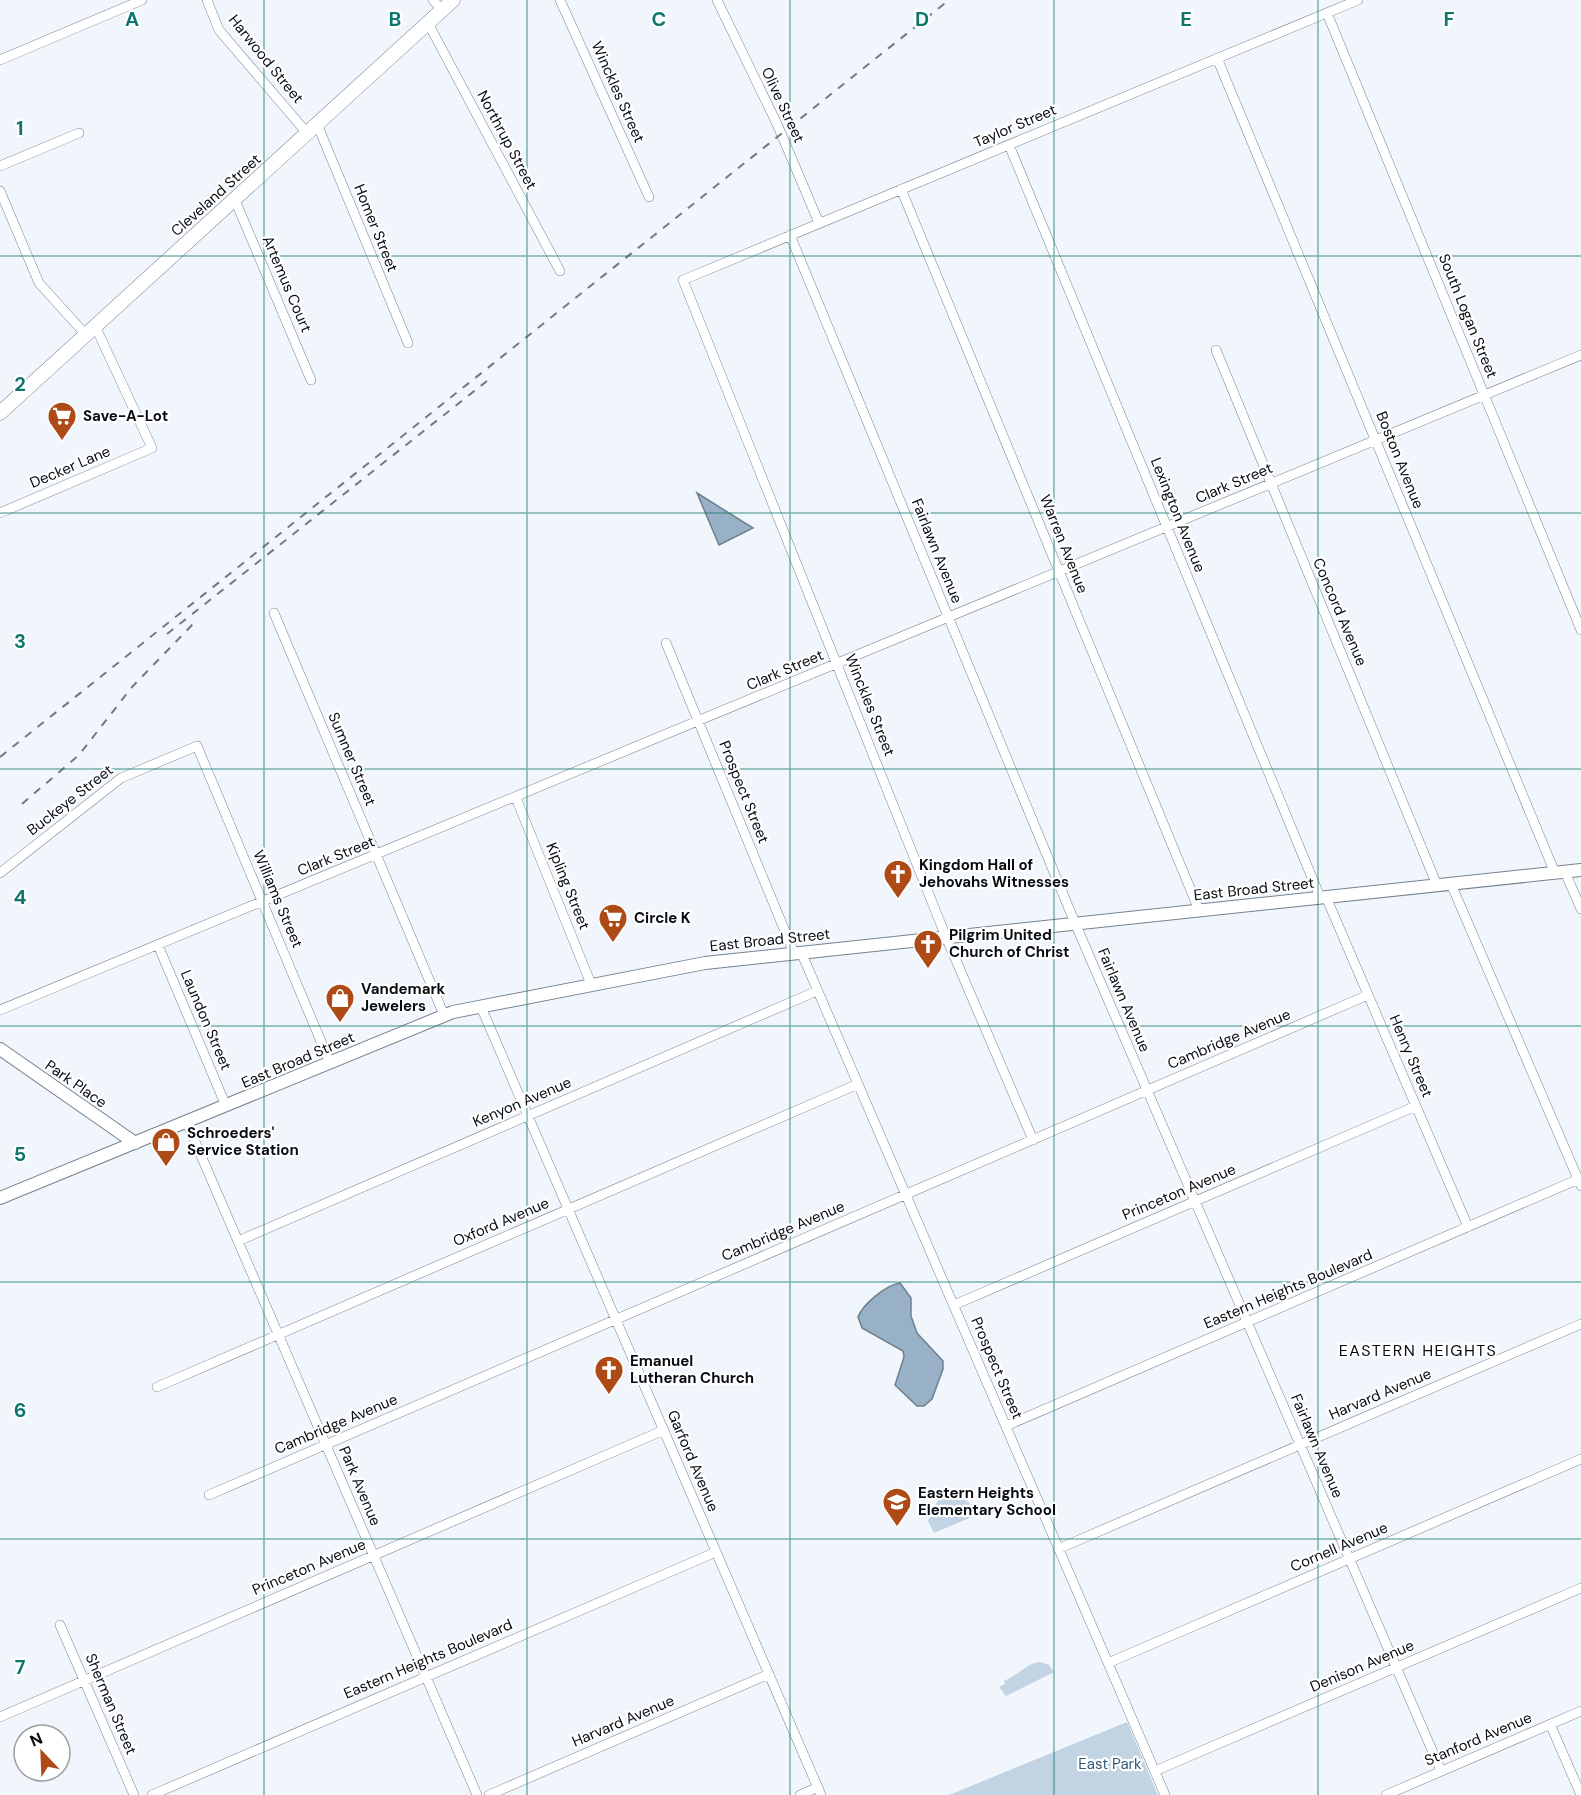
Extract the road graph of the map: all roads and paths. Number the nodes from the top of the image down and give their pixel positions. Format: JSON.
{"nodes":[{"id":1,"x":142,"y":0,"type":"edge"},
{"id":2,"x":207,"y":0,"type":"edge"},
{"id":3,"x":453,"y":0,"type":"edge"},
{"id":4,"x":560,"y":0,"type":"edge"},
{"id":5,"x":717,"y":0,"type":"edge"},
{"id":6,"x":1358,"y":0,"type":"edge"},
{"id":7,"x":437,"y":5,"type":"edge"},
{"id":8,"x":1327,"y":13,"type":"junction"},
{"id":9,"x":428,"y":23,"type":"junction"},
{"id":10,"x":1217,"y":58,"type":"junction"},
{"id":11,"x":0,"y":60,"type":"edge"},
{"id":12,"x":312,"y":129,"type":"junction"},
{"id":13,"x":79,"y":133,"type":"dead end"},
{"id":14,"x":1009,"y":144,"type":"junction"},
{"id":15,"x":0,"y":166,"type":"edge"},
{"id":16,"x":901,"y":189,"type":"junction"},
{"id":17,"x":0,"y":191,"type":"edge"},
{"id":18,"x":649,"y":196,"type":"dead end"},
{"id":19,"x":235,"y":200,"type":"junction"},
{"id":20,"x":819,"y":223,"type":"junction"},
{"id":21,"x":790,"y":236,"type":"junction"},
{"id":22,"x":560,"y":271,"type":"dead end"},
{"id":23,"x":683,"y":280,"type":"joint"},
{"id":24,"x":91,"y":332,"type":"junction"},
{"id":25,"x":408,"y":343,"type":"dead end"},
{"id":26,"x":1216,"y":350,"type":"dead end"},
{"id":27,"x":1581,"y":355,"type":"edge"},
{"id":28,"x":311,"y":380,"type":"dead end"},
{"id":29,"x":1484,"y":395,"type":"junction"},
{"id":30,"x":0,"y":413,"type":"edge"},
{"id":31,"x":1376,"y":441,"type":"junction"},
{"id":32,"x":1271,"y":484,"type":"junction"},
{"id":33,"x":0,"y":513,"type":"edge"},
{"id":34,"x":1167,"y":527,"type":"junction"},
{"id":35,"x":1059,"y":572,"type":"junction"},
{"id":36,"x":274,"y":613,"type":"dead end"},
{"id":37,"x":948,"y":618,"type":"junction"},
{"id":38,"x":1581,"y":630,"type":"edge"},
{"id":39,"x":666,"y":643,"type":"dead end"},
{"id":40,"x":837,"y":664,"type":"junction"},
{"id":41,"x":699,"y":722,"type":"junction"},
{"id":42,"x":197,"y":746,"type":"joint"},
{"id":43,"x":516,"y":798,"type":"junction"},
{"id":44,"x":377,"y":856,"type":"junction"},
{"id":45,"x":1581,"y":870,"type":"edge"},
{"id":46,"x":0,"y":873,"type":"edge"},
{"id":47,"x":1560,"y":873,"type":"junction"},
{"id":48,"x":1451,"y":884,"type":"junction"},
{"id":49,"x":1437,"y":885,"type":"junction"},
{"id":50,"x":1323,"y":897,"type":"junction"},
{"id":51,"x":264,"y":902,"type":"junction"},
{"id":52,"x":1581,"y":909,"type":"edge"},
{"id":53,"x":1199,"y":910,"type":"junction"},
{"id":54,"x":1075,"y":923,"type":"junction"},
{"id":55,"x":946,"y":937,"type":"junction"},
{"id":56,"x":158,"y":945,"type":"junction"},
{"id":57,"x":797,"y":953,"type":"junction"},
{"id":58,"x":591,"y":984,"type":"junction"},
{"id":59,"x":817,"y":991,"type":"junction"},
{"id":60,"x":1368,"y":995,"type":"junction"},
{"id":61,"x":481,"y":1007,"type":"junction"},
{"id":62,"x":0,"y":1010,"type":"edge"},
{"id":63,"x":444,"y":1015,"type":"junction"},
{"id":64,"x":0,"y":1049,"type":"edge"},
{"id":65,"x":330,"y":1063,"type":"junction"},
{"id":66,"x":858,"y":1084,"type":"junction"},
{"id":67,"x":1147,"y":1090,"type":"junction"},
{"id":68,"x":226,"y":1106,"type":"junction"},
{"id":69,"x":1416,"y":1106,"type":"junction"},
{"id":70,"x":528,"y":1116,"type":"junction"},
{"id":71,"x":187,"y":1123,"type":"junction"},
{"id":72,"x":1033,"y":1140,"type":"junction"},
{"id":73,"x":135,"y":1143,"type":"junction"},
{"id":74,"x":1580,"y":1181,"type":"edge"},
{"id":75,"x":905,"y":1195,"type":"junction"},
{"id":76,"x":0,"y":1198,"type":"edge"},
{"id":77,"x":1195,"y":1201,"type":"junction"},
{"id":78,"x":568,"y":1209,"type":"junction"},
{"id":79,"x":1468,"y":1227,"type":"junction"},
{"id":80,"x":238,"y":1241,"type":"junction"},
{"id":81,"x":954,"y":1305,"type":"junction"},
{"id":82,"x":616,"y":1320,"type":"junction"},
{"id":83,"x":1247,"y":1322,"type":"junction"},
{"id":84,"x":1581,"y":1324,"type":"edge"},
{"id":85,"x":279,"y":1334,"type":"junction"},
{"id":86,"x":157,"y":1387,"type":"dead end"},
{"id":87,"x":1006,"y":1426,"type":"junction"},
{"id":88,"x":664,"y":1430,"type":"junction"},
{"id":89,"x":326,"y":1445,"type":"junction"},
{"id":90,"x":1300,"y":1445,"type":"junction"},
{"id":91,"x":1581,"y":1459,"type":"edge"},
{"id":92,"x":209,"y":1495,"type":"dead end"},
{"id":93,"x":1058,"y":1549,"type":"junction"},
{"id":94,"x":716,"y":1552,"type":"junction"},
{"id":95,"x":374,"y":1556,"type":"junction"},
{"id":96,"x":1350,"y":1559,"type":"junction"},
{"id":97,"x":1581,"y":1588,"type":"edge"},
{"id":98,"x":60,"y":1625,"type":"dead end"},
{"id":99,"x":1108,"y":1663,"type":"junction"},
{"id":100,"x":1396,"y":1667,"type":"junction"},
{"id":101,"x":769,"y":1674,"type":"junction"},
{"id":102,"x":426,"y":1677,"type":"junction"},
{"id":103,"x":84,"y":1681,"type":"junction"},
{"id":104,"x":1581,"y":1711,"type":"edge"},
{"id":105,"x":0,"y":1717,"type":"edge"},
{"id":106,"x":1550,"y":1724,"type":"junction"},
{"id":107,"x":1155,"y":1771,"type":"junction"},
{"id":108,"x":1441,"y":1771,"type":"junction"},
{"id":109,"x":820,"y":1791,"type":"edge"},
{"id":110,"x":134,"y":1795,"type":"edge"},
{"id":111,"x":152,"y":1795,"type":"edge"},
{"id":112,"x":477,"y":1795,"type":"edge"},
{"id":113,"x":489,"y":1795,"type":"edge"},
{"id":114,"x":800,"y":1795,"type":"edge"},
{"id":115,"x":1165,"y":1795,"type":"edge"},
{"id":116,"x":1386,"y":1795,"type":"edge"},
{"id":117,"x":1581,"y":1795,"type":"edge"}],
"edges":[{"from":1,"to":11,"type":"street"},
{"from":2,"to":12,"type":"street","name":"Harwood Street"},
{"from":3,"to":7,"type":"main road","name":"Cleveland Street"},
{"from":4,"to":18,"type":"street","name":"Winckles Street"},
{"from":5,"to":20,"type":"street","name":"Olive Street"},
{"from":6,"to":8,"type":"street","name":"Taylor Street"},
{"from":7,"to":9,"type":"main road","name":"Cleveland Street"},
{"from":8,"to":10,"type":"street","name":"Taylor Street"},
{"from":8,"to":29,"type":"street","name":"South Logan Street"},
{"from":9,"to":12,"type":"main road","name":"Cleveland Street"},
{"from":9,"to":22,"type":"street","name":"Northrup Street"},
{"from":10,"to":14,"type":"street","name":"Taylor Street"},
{"from":10,"to":31,"type":"street","name":"Boston Avenue"},
{"from":12,"to":19,"type":"main road","name":"Cleveland Street"},
{"from":12,"to":25,"type":"street","name":"Homer Street"},
{"from":13,"to":15,"type":"street"},
{"from":14,"to":16,"type":"street","name":"Taylor Street"},
{"from":14,"to":34,"type":"street","name":"Lexington Avenue"},
{"from":16,"to":20,"type":"street","name":"Taylor Street"},
{"from":16,"to":35,"type":"street","name":"Warren Avenue"},
{"from":17,"to":24,"type":"street"},
{"from":19,"to":24,"type":"main road","name":"Cleveland Street"},
{"from":19,"to":28,"type":"street","name":"Artemus Court"},
{"from":20,"to":21,"type":"street","name":"Taylor Street"},
{"from":21,"to":23,"type":"street","name":"Taylor Street"},
{"from":21,"to":37,"type":"street","name":"Fairlawn Avenue"},
{"from":23,"to":40,"type":"street","name":"Winckles Street"},
{"from":24,"to":30,"type":"main road","name":"Cleveland Street"},
{"from":24,"to":33,"type":"street","name":"Decker Lane"},
{"from":26,"to":32,"type":"street","name":"Concord Avenue"},
{"from":27,"to":29,"type":"street","name":"Clark Street"},
{"from":29,"to":31,"type":"street","name":"Clark Street"},
{"from":29,"to":38,"type":"street","name":"South Logan Street"},
{"from":31,"to":32,"type":"street","name":"Clark Street"},
{"from":31,"to":47,"type":"street","name":"Boston Avenue"},
{"from":32,"to":34,"type":"street","name":"Clark Street"},
{"from":32,"to":49,"type":"street","name":"Concord Avenue"},
{"from":34,"to":35,"type":"street","name":"Clark Street"},
{"from":34,"to":50,"type":"street","name":"Lexington Avenue"},
{"from":35,"to":37,"type":"street","name":"Clark Street"},
{"from":35,"to":53,"type":"street","name":"Warren Avenue"},
{"from":36,"to":44,"type":"street","name":"Sumner Street"},
{"from":37,"to":40,"type":"street","name":"Clark Street"},
{"from":37,"to":54,"type":"street","name":"Fairlawn Avenue"},
{"from":39,"to":41,"type":"street","name":"Prospect Street"},
{"from":40,"to":41,"type":"street","name":"Clark Street"},
{"from":40,"to":55,"type":"street","name":"Winckles Street"},
{"from":41,"to":43,"type":"street","name":"Clark Street"},
{"from":41,"to":57,"type":"street","name":"Prospect Street"},
{"from":42,"to":46,"type":"street","name":"Buckeye Street"},
{"from":42,"to":51,"type":"street","name":"Williams Street"},
{"from":43,"to":44,"type":"street","name":"Clark Street"},
{"from":43,"to":58,"type":"street","name":"Kipling Street"},
{"from":44,"to":51,"type":"street","name":"Clark Street"},
{"from":44,"to":63,"type":"street","name":"Sumner Street"},
{"from":45,"to":47,"type":"street","name":"East Broad Street"},
{"from":47,"to":48,"type":"street","name":"East Broad Street"},
{"from":47,"to":52,"type":"street","name":"Boston Avenue"},
{"from":48,"to":49,"type":"street","name":"East Broad Street"},
{"from":48,"to":74,"type":"street"},
{"from":49,"to":50,"type":"street","name":"East Broad Street"},
{"from":50,"to":53,"type":"street","name":"East Broad Street"},
{"from":50,"to":60,"type":"street","name":"Henry Street"},
{"from":51,"to":56,"type":"street","name":"Clark Street"},
{"from":51,"to":65,"type":"street","name":"Williams Street"},
{"from":53,"to":54,"type":"street","name":"East Broad Street"},
{"from":54,"to":55,"type":"street","name":"East Broad Street"},
{"from":54,"to":67,"type":"street","name":"Fairlawn Avenue"},
{"from":55,"to":57,"type":"street","name":"East Broad Street"},
{"from":55,"to":72,"type":"street","name":"Winckles Street"},
{"from":56,"to":62,"type":"street","name":"Clark Street"},
{"from":56,"to":68,"type":"street","name":"Laundon Street"},
{"from":57,"to":58,"type":"street","name":"East Broad Street"},
{"from":57,"to":59,"type":"street","name":"Prospect Street"},
{"from":58,"to":61,"type":"street","name":"East Broad Street"},
{"from":59,"to":66,"type":"street","name":"Prospect Street"},
{"from":59,"to":70,"type":"street","name":"Kenyon Avenue"},
{"from":60,"to":67,"type":"street","name":"Cambridge Avenue"},
{"from":60,"to":69,"type":"street","name":"Henry Street"},
{"from":61,"to":63,"type":"street","name":"East Broad Street"},
{"from":61,"to":70,"type":"street","name":"Garford Avenue"},
{"from":63,"to":65,"type":"street","name":"East Broad Street"},
{"from":64,"to":73,"type":"street","name":"Park Place"},
{"from":65,"to":68,"type":"street","name":"East Broad Street"},
{"from":66,"to":75,"type":"street","name":"Prospect Street"},
{"from":66,"to":78,"type":"street","name":"Oxford Avenue"},
{"from":67,"to":72,"type":"street","name":"Cambridge Avenue"},
{"from":67,"to":77,"type":"street","name":"Fairlawn Avenue"},
{"from":68,"to":71,"type":"street","name":"East Broad Street"},
{"from":69,"to":77,"type":"street","name":"Princeton Avenue"},
{"from":69,"to":79,"type":"street","name":"Henry Street"},
{"from":70,"to":78,"type":"street","name":"Garford Avenue"},
{"from":70,"to":80,"type":"street","name":"Kenyon Avenue"},
{"from":71,"to":73,"type":"street","name":"East Broad Street"},
{"from":71,"to":80,"type":"street","name":"Park Avenue"},
{"from":72,"to":75,"type":"street","name":"Cambridge Avenue"},
{"from":73,"to":76,"type":"street","name":"East Broad Street"},
{"from":74,"to":79,"type":"street","name":"Eastern Heights Boulevard"},
{"from":75,"to":81,"type":"street","name":"Prospect Street"},
{"from":75,"to":82,"type":"street","name":"Cambridge Avenue"},
{"from":77,"to":81,"type":"street","name":"Princeton Avenue"},
{"from":77,"to":83,"type":"street","name":"Fairlawn Avenue"},
{"from":78,"to":82,"type":"street","name":"Garford Avenue"},
{"from":78,"to":85,"type":"street","name":"Oxford Avenue"},
{"from":79,"to":83,"type":"street","name":"Eastern Heights Boulevard"},
{"from":80,"to":85,"type":"street","name":"Park Avenue"},
{"from":81,"to":87,"type":"street","name":"Prospect Street"},
{"from":82,"to":88,"type":"street","name":"Garford Avenue"},
{"from":82,"to":89,"type":"street","name":"Cambridge Avenue"},
{"from":83,"to":87,"type":"street","name":"Eastern Heights Boulevard"},
{"from":83,"to":90,"type":"street","name":"Fairlawn Avenue"},
{"from":84,"to":90,"type":"street","name":"Harvard Avenue"},
{"from":85,"to":86,"type":"street","name":"Oxford Avenue"},
{"from":85,"to":89,"type":"street","name":"Park Avenue"},
{"from":87,"to":93,"type":"street","name":"Prospect Street"},
{"from":88,"to":94,"type":"street","name":"Garford Avenue"},
{"from":88,"to":95,"type":"street","name":"Princeton Avenue"},
{"from":89,"to":92,"type":"street","name":"Cambridge Avenue"},
{"from":89,"to":95,"type":"street","name":"Park Avenue"},
{"from":90,"to":93,"type":"street","name":"Harvard Avenue"},
{"from":90,"to":96,"type":"street","name":"Fairlawn Avenue"},
{"from":91,"to":96,"type":"street","name":"Cornell Avenue"},
{"from":93,"to":99,"type":"street","name":"Prospect Street"},
{"from":94,"to":101,"type":"street","name":"Garford Avenue"},
{"from":94,"to":102,"type":"street","name":"Eastern Heights Boulevard"},
{"from":95,"to":102,"type":"street","name":"Park Avenue"},
{"from":95,"to":103,"type":"street","name":"Princeton Avenue"},
{"from":96,"to":99,"type":"street","name":"Cornell Avenue"},
{"from":96,"to":100,"type":"street","name":"Fairlawn Avenue"},
{"from":97,"to":100,"type":"street","name":"Denison Avenue"},
{"from":98,"to":103,"type":"street","name":"Sherman Street"},
{"from":99,"to":107,"type":"street","name":"Prospect Street"},
{"from":100,"to":107,"type":"street","name":"Denison Avenue"},
{"from":100,"to":108,"type":"street","name":"Fairlawn Avenue"},
{"from":101,"to":109,"type":"street","name":"Garford Avenue"},
{"from":101,"to":113,"type":"street","name":"Harvard Avenue"},
{"from":102,"to":111,"type":"street","name":"Eastern Heights Boulevard"},
{"from":102,"to":112,"type":"street","name":"Park Avenue"},
{"from":103,"to":105,"type":"street","name":"Princeton Avenue"},
{"from":103,"to":110,"type":"street","name":"Sherman Street"},
{"from":104,"to":106,"type":"street","name":"Stanford Avenue"},
{"from":106,"to":108,"type":"street","name":"Stanford Avenue"},
{"from":106,"to":117,"type":"street"},
{"from":107,"to":115,"type":"street","name":"Prospect Street"},
{"from":108,"to":116,"type":"street","name":"Stanford Avenue"},
{"from":109,"to":114,"type":"street"}]}
